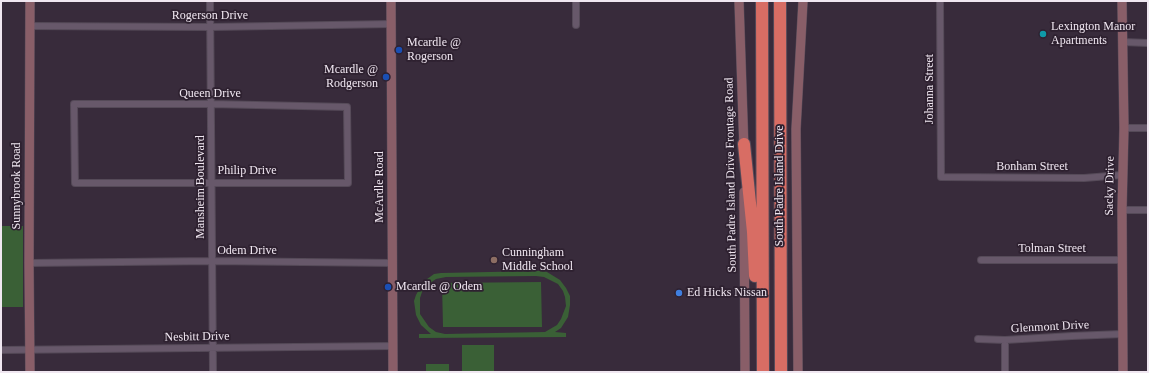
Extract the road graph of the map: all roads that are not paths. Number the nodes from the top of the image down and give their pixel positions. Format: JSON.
{"nodes":[{"id":1,"x":30,"y":1,"type":"edge"},
{"id":2,"x":210,"y":1,"type":"edge"},
{"id":3,"x":391,"y":1,"type":"edge"},
{"id":4,"x":576,"y":1,"type":"edge"},
{"id":5,"x":739,"y":1,"type":"edge"},
{"id":6,"x":762,"y":1,"type":"edge"},
{"id":7,"x":780,"y":1,"type":"edge"},
{"id":8,"x":799,"y":1,"type":"edge"},
{"id":9,"x":803,"y":1,"type":"edge"},
{"id":10,"x":940,"y":1,"type":"edge"},
{"id":11,"x":1122,"y":1,"type":"edge"},
{"id":12,"x":391,"y":24,"type":"junction"},
{"id":13,"x":576,"y":25,"type":"dead end"},
{"id":14,"x":29,"y":26,"type":"junction"},
{"id":15,"x":210,"y":27,"type":"junction"},
{"id":16,"x":1123,"y":42,"type":"junction"},
{"id":17,"x":1148,"y":42,"type":"edge"},
{"id":18,"x":802,"y":50,"type":"junction"},
{"id":19,"x":211,"y":104,"type":"junction"},
{"id":20,"x":1124,"y":128,"type":"junction"},
{"id":21,"x":1148,"y":128,"type":"edge"},
{"id":22,"x":75,"y":144,"type":"joint"},
{"id":23,"x":744,"y":144,"type":"junction"},
{"id":24,"x":348,"y":145,"type":"joint"},
{"id":25,"x":1122,"y":175,"type":"junction"},
{"id":26,"x":941,"y":177,"type":"joint"},
{"id":27,"x":212,"y":182,"type":"junction"},
{"id":28,"x":1122,"y":210,"type":"junction"},
{"id":29,"x":1148,"y":210,"type":"edge"},
{"id":30,"x":982,"y":260,"type":"dead end"},
{"id":31,"x":1122,"y":260,"type":"junction"},
{"id":32,"x":212,"y":262,"type":"junction"},
{"id":33,"x":29,"y":263,"type":"junction"},
{"id":34,"x":393,"y":263,"type":"junction"},
{"id":35,"x":1122,"y":334,"type":"junction"},
{"id":36,"x":978,"y":340,"type":"dead end"},
{"id":37,"x":1005,"y":340,"type":"junction"},
{"id":38,"x":393,"y":346,"type":"junction"},
{"id":39,"x":213,"y":348,"type":"junction"},
{"id":40,"x":1,"y":350,"type":"edge"},
{"id":41,"x":30,"y":350,"type":"junction"},
{"id":42,"x":30,"y":372,"type":"edge"},
{"id":43,"x":213,"y":372,"type":"edge"},
{"id":44,"x":393,"y":372,"type":"edge"},
{"id":45,"x":745,"y":372,"type":"edge"},
{"id":46,"x":762,"y":372,"type":"edge"},
{"id":47,"x":781,"y":372,"type":"edge"},
{"id":48,"x":798,"y":372,"type":"edge"},
{"id":49,"x":1005,"y":372,"type":"edge"},
{"id":50,"x":1123,"y":372,"type":"edge"}],
"edges":[{"from":1,"to":14,"type":"main road","name":"Sunnybrook Road"},
{"from":2,"to":15,"type":"street","name":"Mansheim Boulevard"},
{"from":3,"to":12,"type":"main road","name":"McArdle Road"},
{"from":4,"to":13,"type":"street"},
{"from":5,"to":23,"type":"main road","name":"South Padre Island Drive Frontage Road"},
{"from":6,"to":46,"type":"highway","name":"South Padre Island Drive"},
{"from":7,"to":47,"type":"highway","name":"South Padre Island Drive"},
{"from":8,"to":18,"type":"main road"},
{"from":9,"to":18,"type":"main road"},
{"from":10,"to":26,"type":"street","name":"Johanna Street"},
{"from":11,"to":16,"type":"main road","name":"Sacky Drive"},
{"from":12,"to":15,"type":"street","name":"Rogerson Drive"},
{"from":12,"to":34,"type":"main road","name":"McArdle Road"},
{"from":14,"to":15,"type":"street","name":"Rogerson Drive"},
{"from":14,"to":33,"type":"main road","name":"Sunnybrook Road"},
{"from":15,"to":19,"type":"street","name":"Mansheim Boulevard"},
{"from":16,"to":17,"type":"street"},
{"from":16,"to":20,"type":"main road","name":"Sacky Drive"},
{"from":18,"to":48,"type":"main road"},
{"from":19,"to":22,"type":"street","name":"Queen Drive"},
{"from":19,"to":24,"type":"street","name":"Queen Drive"},
{"from":19,"to":27,"type":"street","name":"Mansheim Boulevard"},
{"from":20,"to":21,"type":"street"},
{"from":20,"to":25,"type":"main road","name":"Sacky Drive"},
{"from":22,"to":27,"type":"street","name":"Philip Drive"},
{"from":23,"to":45,"type":"main road","name":"South Padre Island Drive Frontage Road"},
{"from":23,"to":46,"type":"highway"},
{"from":24,"to":27,"type":"street","name":"Philip Drive"},
{"from":25,"to":26,"type":"street","name":"Bonham Street"},
{"from":25,"to":28,"type":"main road","name":"Sacky Drive"},
{"from":27,"to":32,"type":"street","name":"Mansheim Boulevard"},
{"from":28,"to":29,"type":"street"},
{"from":28,"to":31,"type":"main road","name":"Sacky Drive"},
{"from":30,"to":31,"type":"street","name":"Tolman Street"},
{"from":31,"to":35,"type":"main road","name":"Sacky Drive"},
{"from":32,"to":33,"type":"street","name":"Odem Drive"},
{"from":32,"to":34,"type":"street","name":"Odem Drive"},
{"from":32,"to":39,"type":"street","name":"Mansheim Boulevard"},
{"from":33,"to":41,"type":"main road","name":"Sunnybrook Road"},
{"from":34,"to":38,"type":"main road","name":"McArdle Road"},
{"from":35,"to":37,"type":"street","name":"Glenmont Drive"},
{"from":35,"to":50,"type":"main road","name":"Sacky Drive"},
{"from":36,"to":37,"type":"street","name":"Glenmont Drive"},
{"from":37,"to":49,"type":"street"},
{"from":38,"to":39,"type":"street","name":"Nesbitt Drive"},
{"from":38,"to":44,"type":"main road","name":"McArdle Road"},
{"from":39,"to":41,"type":"street","name":"Nesbitt Drive"},
{"from":39,"to":43,"type":"street","name":"Mansheim Boulevard"},
{"from":40,"to":41,"type":"street","name":"Nesbitt Drive"},
{"from":41,"to":42,"type":"main road","name":"Sunnybrook Road"}]}
